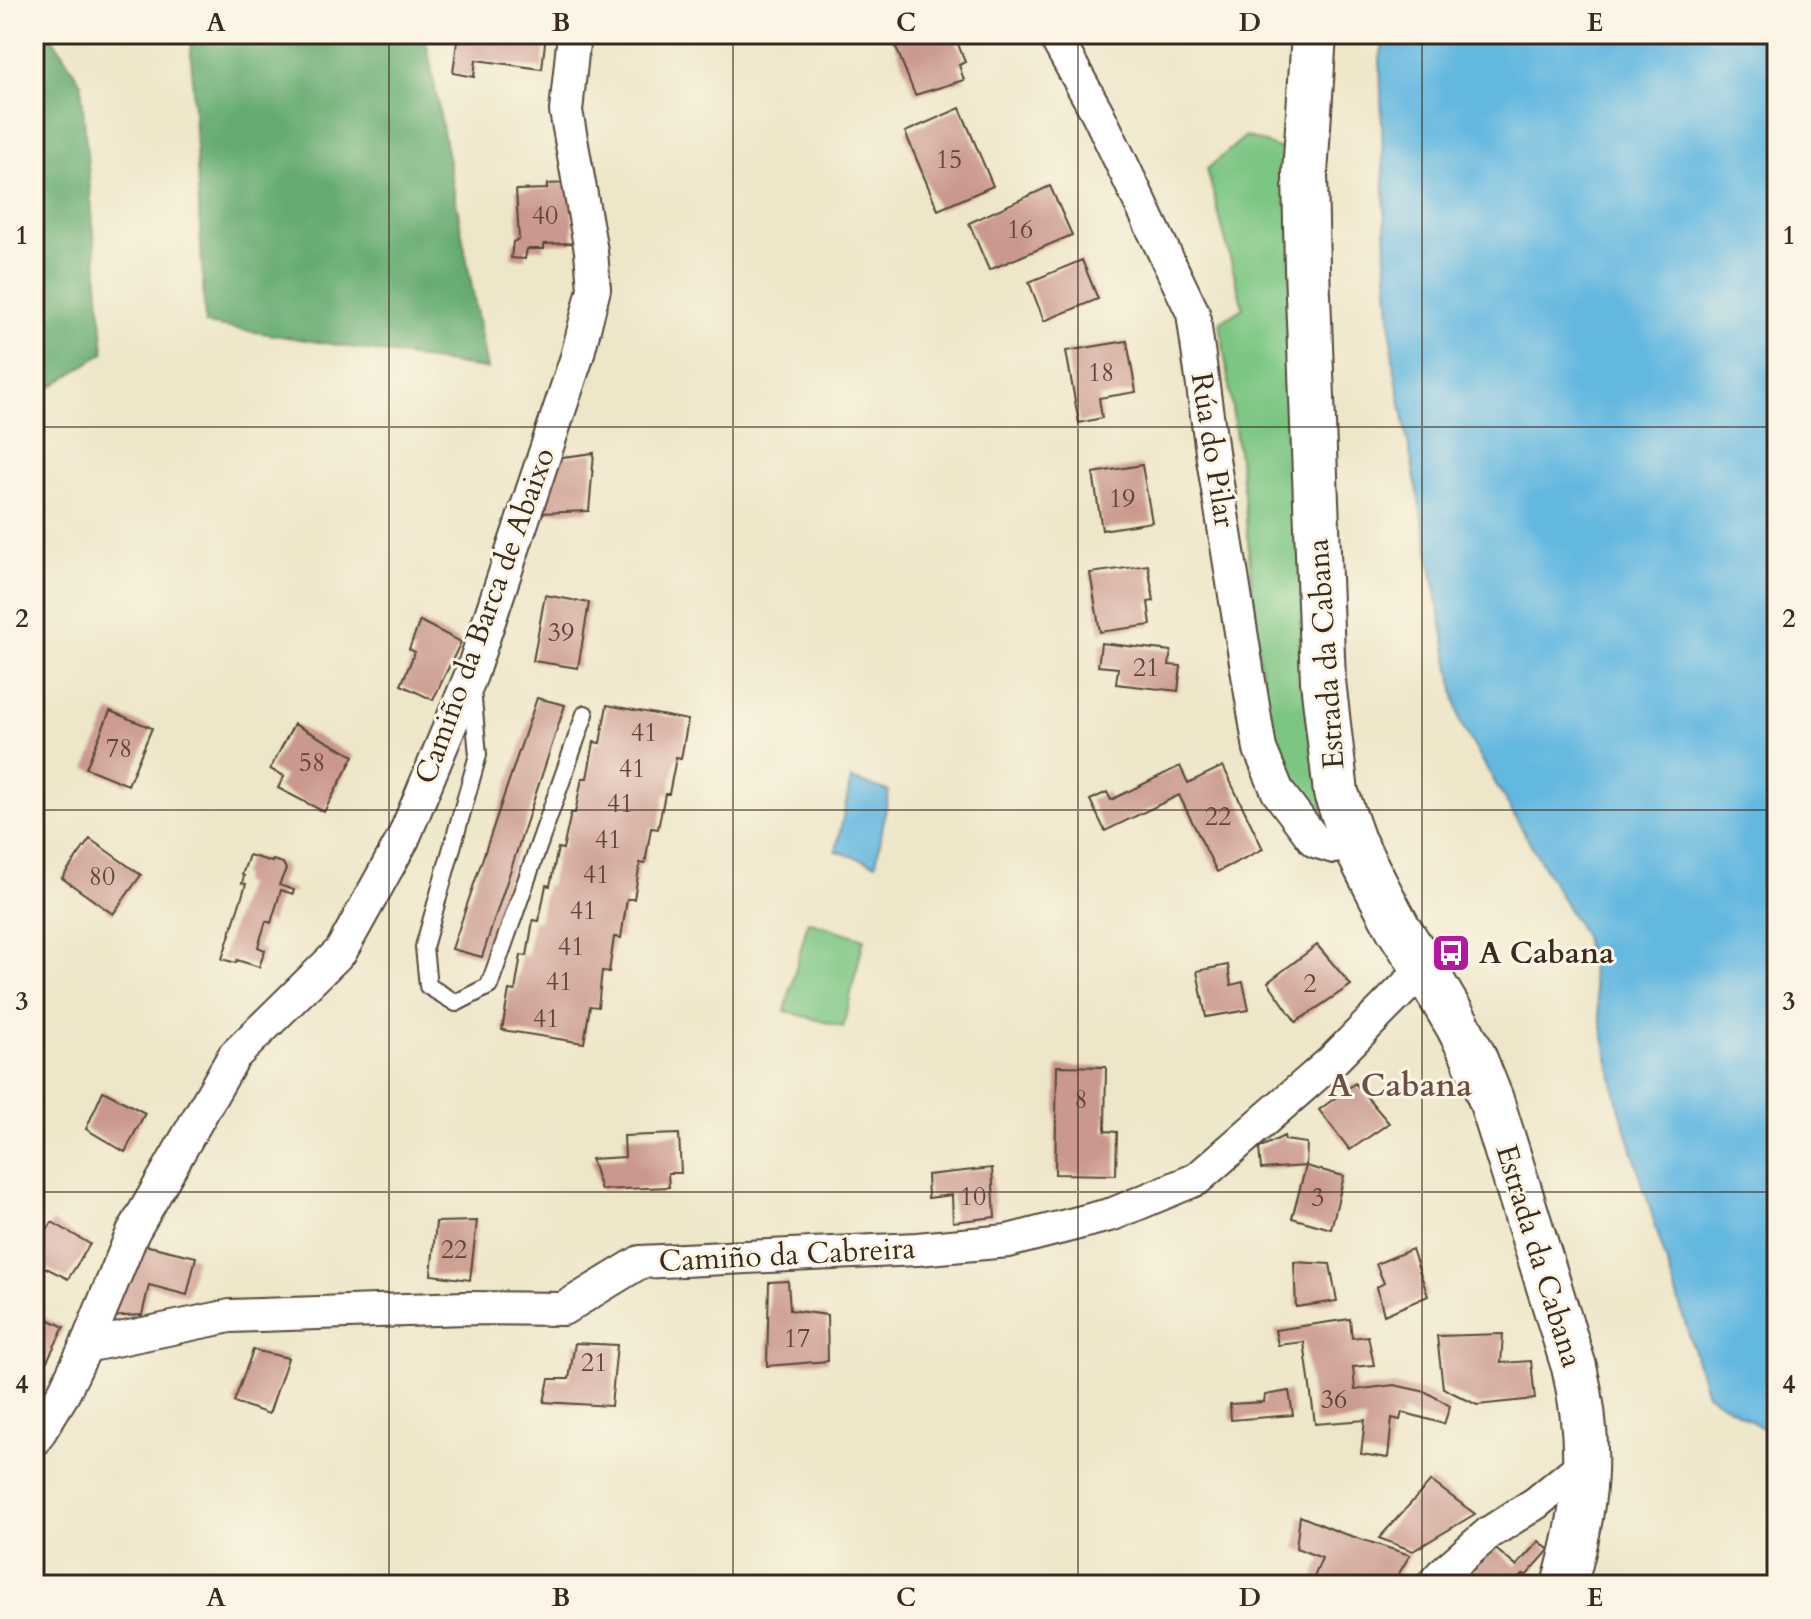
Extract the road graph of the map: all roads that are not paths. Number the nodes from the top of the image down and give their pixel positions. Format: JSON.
{"nodes":[{"id":1,"x":574,"y":34,"type":"edge"},
{"id":2,"x":1054,"y":34,"type":"edge"},
{"id":3,"x":1314,"y":34,"type":"edge"},
{"id":4,"x":471,"y":675,"type":"junction"},
{"id":5,"x":585,"y":714,"type":"dead end"},
{"id":6,"x":1353,"y":841,"type":"junction"},
{"id":7,"x":1424,"y":968,"type":"junction"},
{"id":8,"x":86,"y":1346,"type":"junction"},
{"id":9,"x":34,"y":1441,"type":"edge"},
{"id":10,"x":1586,"y":1462,"type":"junction"},
{"id":11,"x":1432,"y":1585,"type":"edge"},
{"id":12,"x":1564,"y":1585,"type":"edge"}],
"edges":[{"from":1,"to":4,"type":"street","name":"Camiño da Barca de Abaixo"},
{"from":2,"to":6,"type":"street","name":"Rúa do Pilar"},
{"from":3,"to":6,"type":"main road","name":"Estrada da Cabana"},
{"from":4,"to":5,"type":"lane"},
{"from":4,"to":8,"type":"street","name":"Camiño da Barca de Abaixo"},
{"from":6,"to":7,"type":"main road","name":"Estrada da Cabana"},
{"from":7,"to":8,"type":"street","name":"Camiño da Cabreira"},
{"from":7,"to":10,"type":"main road","name":"Estrada da Cabana"},
{"from":8,"to":9,"type":"street"},
{"from":10,"to":11,"type":"street"},
{"from":10,"to":12,"type":"main road","name":"Estrada da Cabana"}]}
